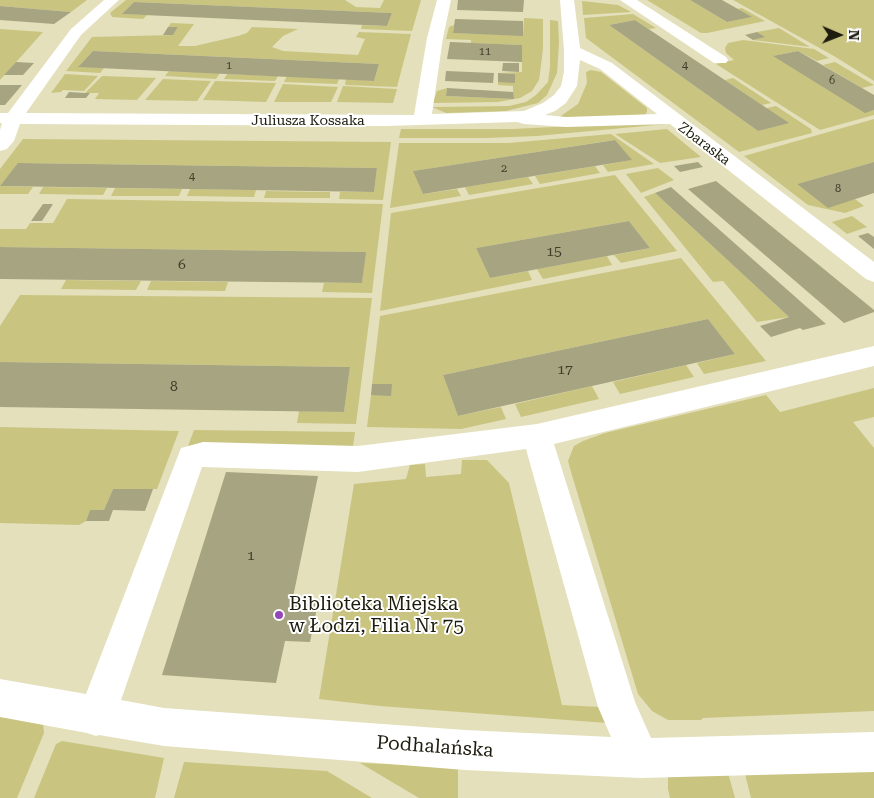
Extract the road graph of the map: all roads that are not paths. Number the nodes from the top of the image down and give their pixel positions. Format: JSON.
{"nodes":[{"id":1,"x":112,"y":0,"type":"edge"},
{"id":2,"x":444,"y":0,"type":"edge"},
{"id":3,"x":567,"y":0,"type":"edge"},
{"id":4,"x":626,"y":0,"type":"edge"},
{"id":5,"x":572,"y":51,"type":"junction"},
{"id":6,"x":720,"y":60,"type":"dead end"},
{"id":7,"x":7,"y":118,"type":"edge"},
{"id":8,"x":518,"y":118,"type":"junction"},
{"id":9,"x":671,"y":119,"type":"junction"},
{"id":10,"x":422,"y":120,"type":"junction"},
{"id":11,"x":0,"y":145,"type":"edge"},
{"id":12,"x":874,"y":274,"type":"edge"},
{"id":13,"x":874,"y":356,"type":"edge"},
{"id":14,"x":537,"y":436,"type":"junction"},
{"id":15,"x":0,"y":698,"type":"edge"},
{"id":16,"x":96,"y":717,"type":"junction"},
{"id":17,"x":874,"y":752,"type":"edge"},
{"id":18,"x":640,"y":758,"type":"junction"}],
"edges":[{"from":1,"to":7,"type":"street"},
{"from":2,"to":10,"type":"street"},
{"from":3,"to":5,"type":"street"},
{"from":4,"to":6,"type":"street"},
{"from":5,"to":8,"type":"street","name":"Juliusza Kossaka"},
{"from":5,"to":9,"type":"street","name":"Zbaraska"},
{"from":7,"to":10,"type":"street","name":"Juliusza Kossaka"},
{"from":7,"to":11,"type":"street"},
{"from":8,"to":9,"type":"street"},
{"from":8,"to":10,"type":"street","name":"Juliusza Kossaka"},
{"from":9,"to":12,"type":"street","name":"Zbaraska"},
{"from":13,"to":14,"type":"street"},
{"from":14,"to":16,"type":"street"},
{"from":14,"to":18,"type":"street"},
{"from":15,"to":16,"type":"street","name":"Podhalańska"},
{"from":16,"to":18,"type":"street","name":"Podhalańska"},
{"from":17,"to":18,"type":"street","name":"Podhalańska"}]}
